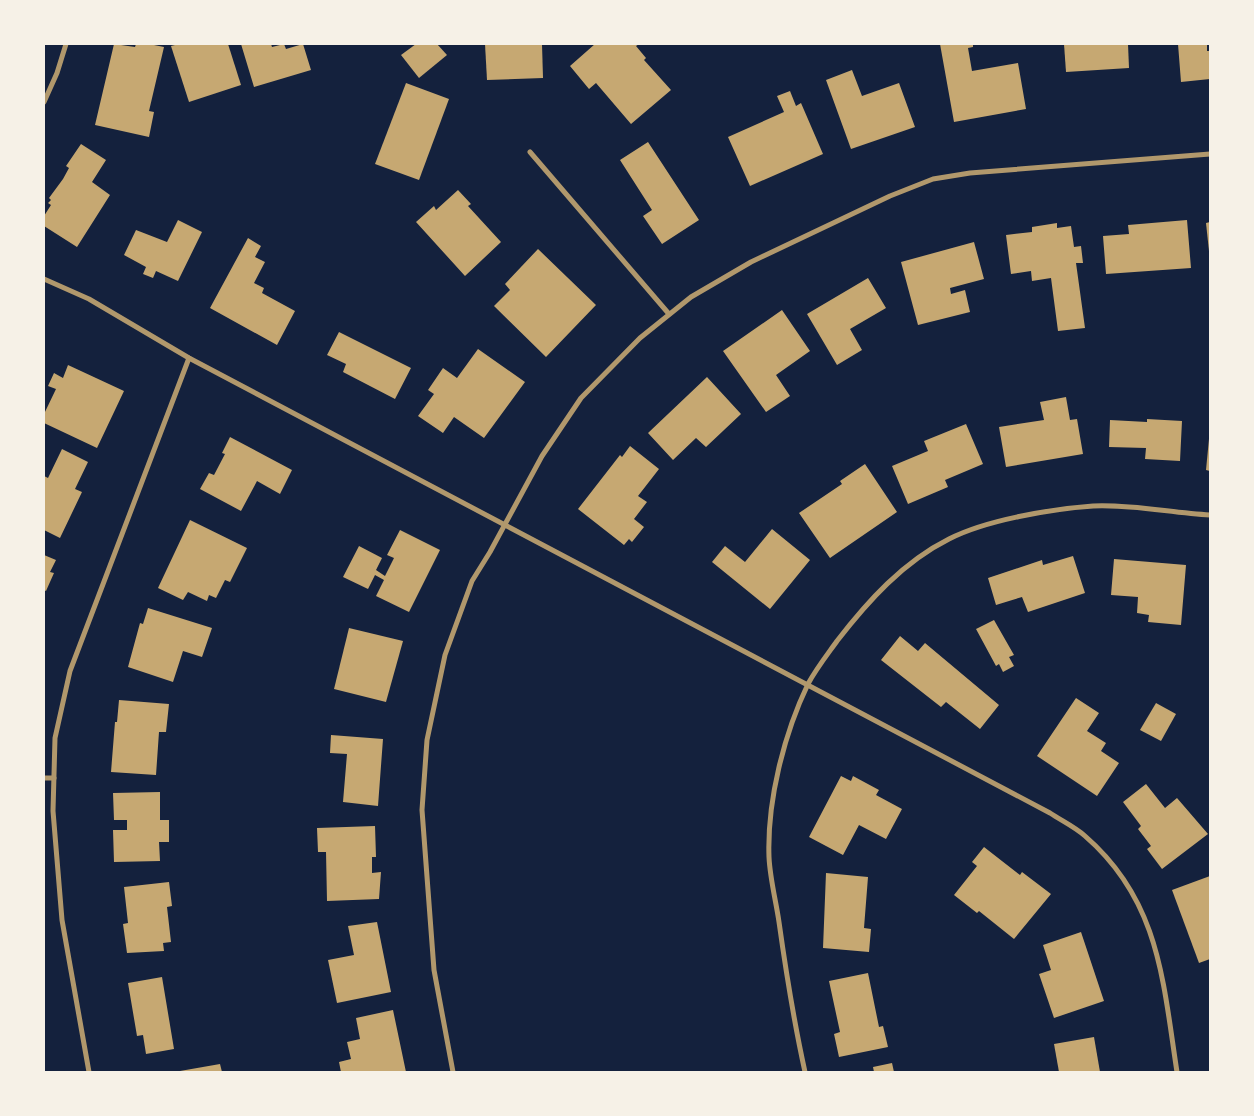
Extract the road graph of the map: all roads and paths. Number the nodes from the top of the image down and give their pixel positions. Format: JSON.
{"nodes":[{"id":1,"x":66,"y":44,"type":"edge"},
{"id":2,"x":44,"y":102,"type":"edge"},
{"id":3,"x":530,"y":152,"type":"dead end"},
{"id":4,"x":1210,"y":154,"type":"edge"},
{"id":5,"x":44,"y":279,"type":"edge"},
{"id":6,"x":670,"y":314,"type":"junction"},
{"id":7,"x":189,"y":358,"type":"junction"},
{"id":8,"x":1210,"y":515,"type":"edge"},
{"id":9,"x":505,"y":523,"type":"junction"},
{"id":10,"x":808,"y":684,"type":"junction"},
{"id":11,"x":44,"y":778,"type":"edge"},
{"id":12,"x":54,"y":778,"type":"junction"},
{"id":13,"x":89,"y":1072,"type":"edge"},
{"id":14,"x":453,"y":1072,"type":"edge"},
{"id":15,"x":805,"y":1072,"type":"edge"},
{"id":16,"x":1177,"y":1072,"type":"edge"}],
"edges":[{"from":1,"to":2,"type":"street"},
{"from":3,"to":6,"type":"street"},
{"from":4,"to":6,"type":"street"},
{"from":5,"to":7,"type":"street"},
{"from":6,"to":9,"type":"street"},
{"from":7,"to":9,"type":"street"},
{"from":7,"to":12,"type":"street"},
{"from":8,"to":10,"type":"street"},
{"from":9,"to":10,"type":"street"},
{"from":9,"to":14,"type":"street"},
{"from":10,"to":15,"type":"street"},
{"from":10,"to":16,"type":"street"},
{"from":11,"to":12,"type":"street"},
{"from":12,"to":13,"type":"street"}]}
